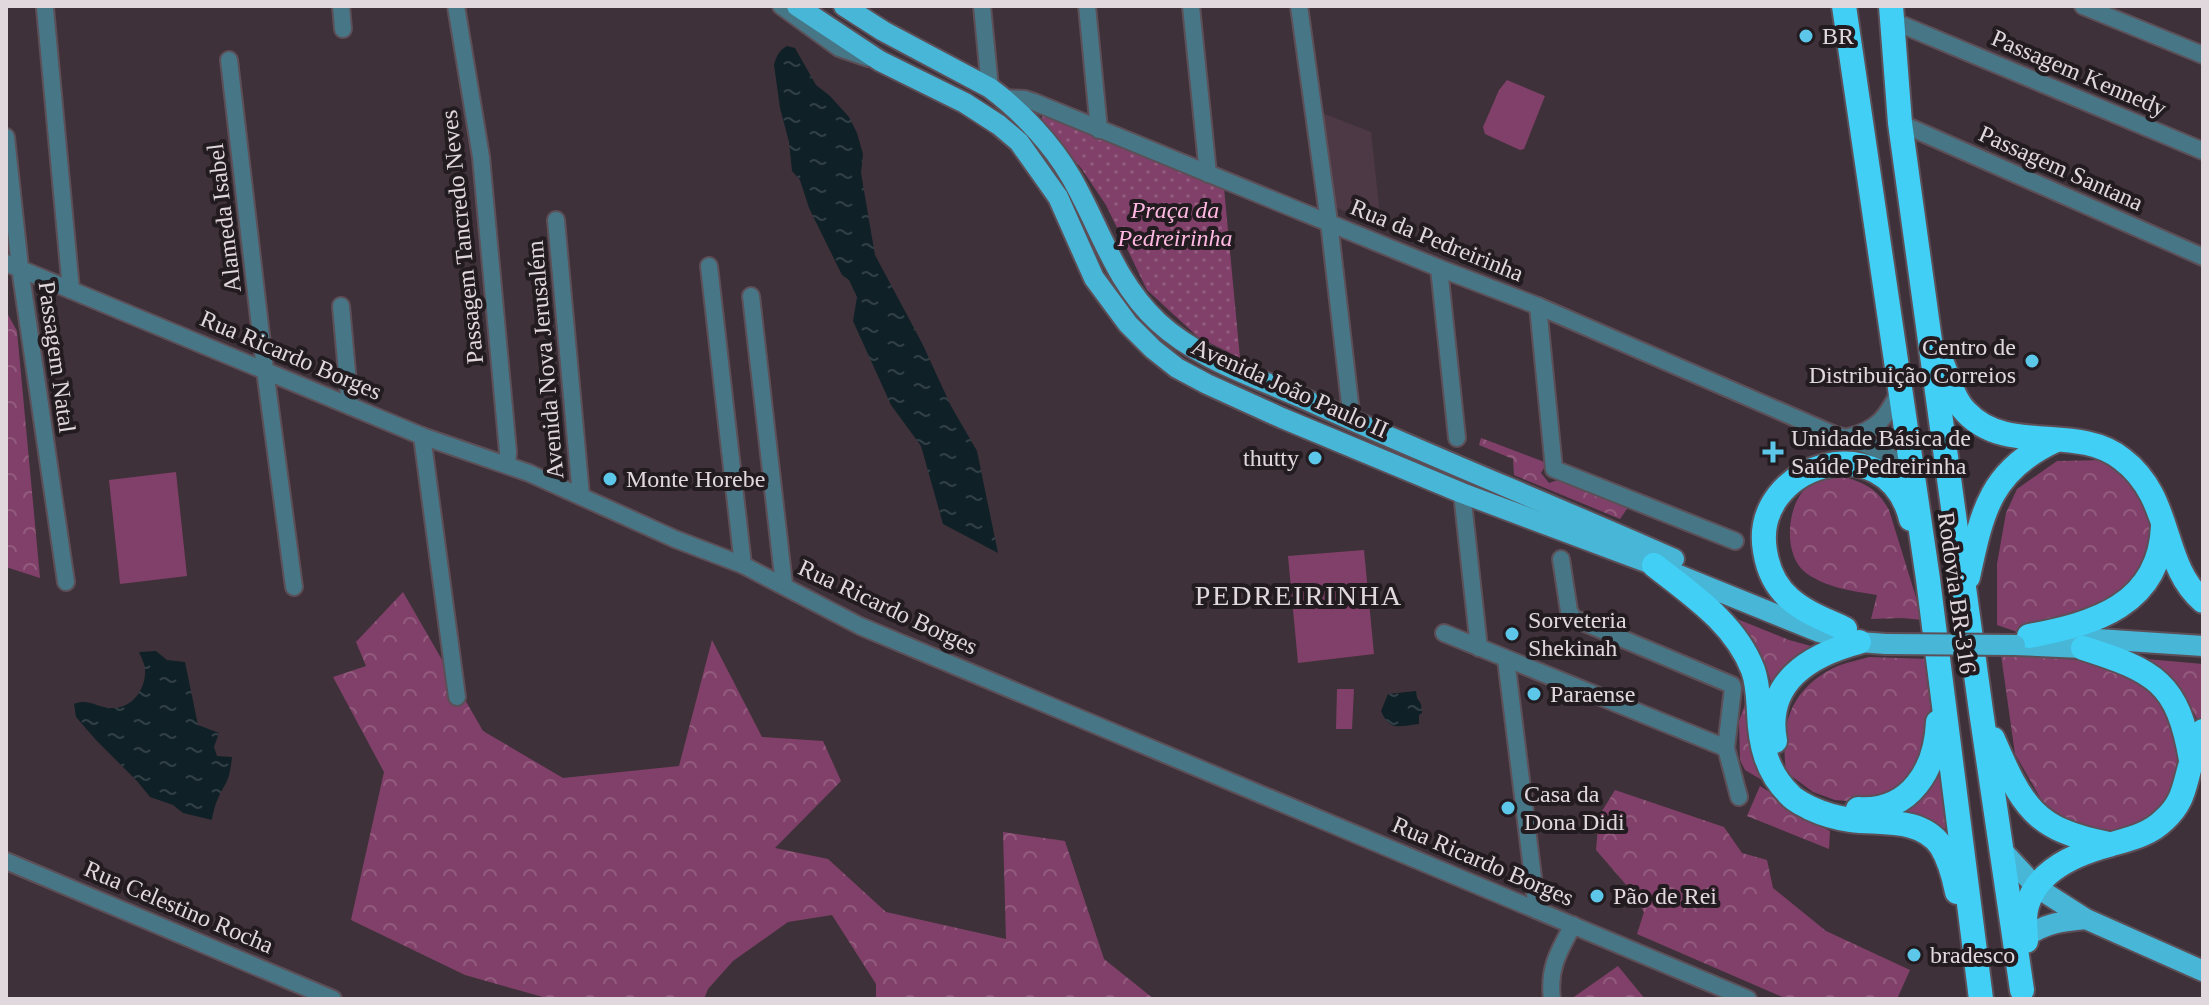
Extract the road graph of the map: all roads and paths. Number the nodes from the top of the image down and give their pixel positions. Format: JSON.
{"nodes":[{"id":1,"x":341,"y":6,"type":"edge"},
{"id":2,"x":456,"y":6,"type":"edge"},
{"id":3,"x":781,"y":6,"type":"edge"},
{"id":4,"x":797,"y":6,"type":"edge"},
{"id":5,"x":844,"y":6,"type":"edge"},
{"id":6,"x":982,"y":6,"type":"edge"},
{"id":7,"x":1087,"y":6,"type":"edge"},
{"id":8,"x":1191,"y":6,"type":"edge"},
{"id":9,"x":1299,"y":6,"type":"edge"},
{"id":10,"x":1844,"y":6,"type":"edge"},
{"id":11,"x":2083,"y":6,"type":"edge"},
{"id":12,"x":45,"y":8,"type":"dead end"},
{"id":13,"x":1892,"y":13,"type":"edge"},
{"id":14,"x":343,"y":29,"type":"dead end"},
{"id":15,"x":2203,"y":55,"type":"edge"},
{"id":16,"x":229,"y":60,"type":"dead end"},
{"id":17,"x":880,"y":61,"type":"junction"},
{"id":18,"x":997,"y":93,"type":"junction"},
{"id":19,"x":1900,"y":123,"type":"junction"},
{"id":20,"x":1099,"y":130,"type":"junction"},
{"id":21,"x":6,"y":137,"type":"edge"},
{"id":22,"x":2203,"y":151,"type":"edge"},
{"id":23,"x":1208,"y":174,"type":"junction"},
{"id":24,"x":556,"y":220,"type":"dead end"},
{"id":25,"x":1329,"y":222,"type":"junction"},
{"id":26,"x":2203,"y":257,"type":"edge"},
{"id":27,"x":13,"y":266,"type":"edge"},
{"id":28,"x":709,"y":266,"type":"dead end"},
{"id":29,"x":1439,"y":268,"type":"junction"},
{"id":30,"x":71,"y":290,"type":"junction"},
{"id":31,"x":751,"y":296,"type":"dead end"},
{"id":32,"x":341,"y":306,"type":"dead end"},
{"id":33,"x":1538,"y":306,"type":"junction"},
{"id":34,"x":1930,"y":340,"type":"junction"},
{"id":35,"x":265,"y":370,"type":"junction"},
{"id":36,"x":1900,"y":391,"type":"junction"},
{"id":37,"x":350,"y":406,"type":"junction"},
{"id":38,"x":1352,"y":421,"type":"junction"},
{"id":39,"x":422,"y":436,"type":"junction"},
{"id":40,"x":1849,"y":437,"type":"junction"},
{"id":41,"x":1457,"y":438,"type":"dead end"},
{"id":42,"x":2058,"y":439,"type":"junction"},
{"id":43,"x":507,"y":465,"type":"junction"},
{"id":44,"x":1911,"y":470,"type":"junction"},
{"id":45,"x":1462,"y":493,"type":"junction"},
{"id":46,"x":581,"y":496,"type":"junction"},
{"id":47,"x":2163,"y":519,"type":"junction"},
{"id":48,"x":1735,"y":541,"type":"dead end"},
{"id":49,"x":1561,"y":559,"type":"dead end"},
{"id":50,"x":743,"y":565,"type":"junction"},
{"id":51,"x":1654,"y":565,"type":"junction"},
{"id":52,"x":1928,"y":579,"type":"junction"},
{"id":53,"x":66,"y":582,"type":"dead end"},
{"id":54,"x":784,"y":585,"type":"junction"},
{"id":55,"x":294,"y":587,"type":"dead end"},
{"id":56,"x":1964,"y":591,"type":"junction"},
{"id":57,"x":2203,"y":601,"type":"edge"},
{"id":58,"x":1444,"y":633,"type":"dead end"},
{"id":59,"x":1852,"y":636,"type":"junction"},
{"id":60,"x":2020,"y":639,"type":"junction"},
{"id":61,"x":2203,"y":646,"type":"edge"},
{"id":62,"x":1479,"y":648,"type":"junction"},
{"id":63,"x":2083,"y":648,"type":"junction"},
{"id":64,"x":2203,"y":655,"type":"edge"},
{"id":65,"x":1506,"y":659,"type":"junction"},
{"id":66,"x":1940,"y":671,"type":"junction"},
{"id":67,"x":457,"y":697,"type":"dead end"},
{"id":68,"x":1981,"y":711,"type":"junction"},
{"id":69,"x":2203,"y":731,"type":"edge"},
{"id":70,"x":1726,"y":748,"type":"junction"},
{"id":71,"x":2191,"y":762,"type":"junction"},
{"id":72,"x":1739,"y":797,"type":"dead end"},
{"id":73,"x":2110,"y":844,"type":"junction"},
{"id":74,"x":2001,"y":849,"type":"junction"},
{"id":75,"x":6,"y":861,"type":"edge"},
{"id":76,"x":2036,"y":887,"type":"junction"},
{"id":77,"x":1537,"y":910,"type":"junction"},
{"id":78,"x":2086,"y":919,"type":"junction"},
{"id":79,"x":1573,"y":925,"type":"junction"},
{"id":80,"x":2026,"y":937,"type":"junction"},
{"id":81,"x":2203,"y":971,"type":"edge"},
{"id":82,"x":2022,"y":995,"type":"edge"},
{"id":83,"x":1981,"y":998,"type":"edge"},
{"id":84,"x":333,"y":999,"type":"edge"},
{"id":85,"x":1552,"y":999,"type":"edge"},
{"id":86,"x":1748,"y":999,"type":"edge"}],
"edges":[{"from":1,"to":14,"type":"street"},
{"from":2,"to":43,"type":"street","name":"Passagem Tancredo Neves"},
{"from":3,"to":17,"type":"street"},
{"from":4,"to":17,"type":"main road","name":"Avenida João Paulo II"},
{"from":5,"to":18,"type":"main road","name":"Avenida João Paulo II"},
{"from":6,"to":18,"type":"street"},
{"from":7,"to":20,"type":"street"},
{"from":8,"to":23,"type":"street"},
{"from":9,"to":25,"type":"street"},
{"from":10,"to":36,"type":"highway","name":"Rodovia BR-316"},
{"from":11,"to":15,"type":"street"},
{"from":12,"to":30,"type":"street"},
{"from":13,"to":19,"type":"highway","name":"Rodovia BR-316"},
{"from":13,"to":22,"type":"street","name":"Passagem Kennedy"},
{"from":16,"to":35,"type":"street","name":"Alameda Isabel"},
{"from":17,"to":45,"type":"main road","name":"Avenida João Paulo II"},
{"from":18,"to":20,"type":"street","name":"Rua da Pedreirinha"},
{"from":18,"to":38,"type":"main road","name":"Avenida João Paulo II"},
{"from":19,"to":26,"type":"street","name":"Passagem Santana"},
{"from":19,"to":34,"type":"highway","name":"Rodovia BR-316"},
{"from":20,"to":23,"type":"street","name":"Rua da Pedreirinha"},
{"from":21,"to":27,"type":"street","name":"Passagem Natal"},
{"from":23,"to":25,"type":"street","name":"Rua da Pedreirinha"},
{"from":24,"to":46,"type":"street","name":"Avenida Nova Jerusalém"},
{"from":25,"to":29,"type":"street","name":"Rua da Pedreirinha"},
{"from":25,"to":38,"type":"street"},
{"from":27,"to":30,"type":"street","name":"Rua Ricardo Borges"},
{"from":27,"to":53,"type":"street","name":"Passagem Natal"},
{"from":28,"to":50,"type":"street"},
{"from":29,"to":33,"type":"street","name":"Rua da Pedreirinha"},
{"from":29,"to":41,"type":"street"},
{"from":30,"to":35,"type":"street","name":"Rua Ricardo Borges"},
{"from":31,"to":54,"type":"street"},
{"from":32,"to":37,"type":"street"},
{"from":33,"to":40,"type":"street","name":"Rua da Pedreirinha"},
{"from":33,"to":48,"type":"street"},
{"from":34,"to":42,"type":"highway"},
{"from":34,"to":56,"type":"highway","name":"Rodovia BR-316"},
{"from":35,"to":37,"type":"street","name":"Rua Ricardo Borges"},
{"from":35,"to":55,"type":"street","name":"Alameda Isabel"},
{"from":36,"to":40,"type":"street"},
{"from":36,"to":44,"type":"highway","name":"Rodovia BR-316"},
{"from":37,"to":39,"type":"street","name":"Rua Ricardo Borges"},
{"from":38,"to":59,"type":"main road","name":"Avenida João Paulo II"},
{"from":39,"to":43,"type":"street","name":"Rua Ricardo Borges"},
{"from":39,"to":67,"type":"street"},
{"from":40,"to":44,"type":"street","name":"Rua da Pedreirinha"},
{"from":42,"to":47,"type":"highway"},
{"from":42,"to":56,"type":"highway"},
{"from":43,"to":46,"type":"street","name":"Rua Ricardo Borges"},
{"from":44,"to":52,"type":"highway","name":"Rodovia BR-316"},
{"from":45,"to":51,"type":"main road","name":"Avenida João Paulo II"},
{"from":45,"to":62,"type":"street"},
{"from":46,"to":50,"type":"street","name":"Rua Ricardo Borges"},
{"from":47,"to":57,"type":"highway"},
{"from":47,"to":60,"type":"highway"},
{"from":49,"to":70,"type":"street"},
{"from":50,"to":54,"type":"street","name":"Rua Ricardo Borges"},
{"from":51,"to":59,"type":"main road","name":"Avenida João Paulo II"},
{"from":51,"to":83,"type":"highway"},
{"from":52,"to":59,"type":"highway"},
{"from":52,"to":66,"type":"highway","name":"Rodovia BR-316"},
{"from":54,"to":77,"type":"street","name":"Rua Ricardo Borges"},
{"from":56,"to":68,"type":"highway","name":"Rodovia BR-316"},
{"from":58,"to":62,"type":"street"},
{"from":59,"to":60,"type":"main road","name":"Avenida João Paulo II","bridge":true},
{"from":59,"to":66,"type":"highway"},
{"from":60,"to":61,"type":"main road"},
{"from":60,"to":63,"type":"main road"},
{"from":62,"to":65,"type":"street"},
{"from":63,"to":64,"type":"main road"},
{"from":63,"to":71,"type":"highway"},
{"from":65,"to":70,"type":"street"},
{"from":65,"to":77,"type":"street"},
{"from":66,"to":83,"type":"highway","name":"Rodovia BR-316"},
{"from":68,"to":73,"type":"highway"},
{"from":68,"to":74,"type":"highway","name":"Rodovia BR-316"},
{"from":69,"to":71,"type":"highway"},
{"from":70,"to":72,"type":"street"},
{"from":71,"to":73,"type":"highway"},
{"from":73,"to":76,"type":"highway"},
{"from":74,"to":76,"type":"main road"},
{"from":74,"to":82,"type":"highway","name":"Rodovia BR-316"},
{"from":75,"to":84,"type":"street","name":"Rua Celestino Rocha"},
{"from":76,"to":78,"type":"main road"},
{"from":76,"to":80,"type":"highway"},
{"from":77,"to":79,"type":"street","name":"Rua Ricardo Borges"},
{"from":78,"to":80,"type":"main road"},
{"from":78,"to":81,"type":"main road"},
{"from":79,"to":85,"type":"street"},
{"from":79,"to":86,"type":"street","name":"Rua Ricardo Borges"},
{"from":80,"to":82,"type":"highway"}]}
